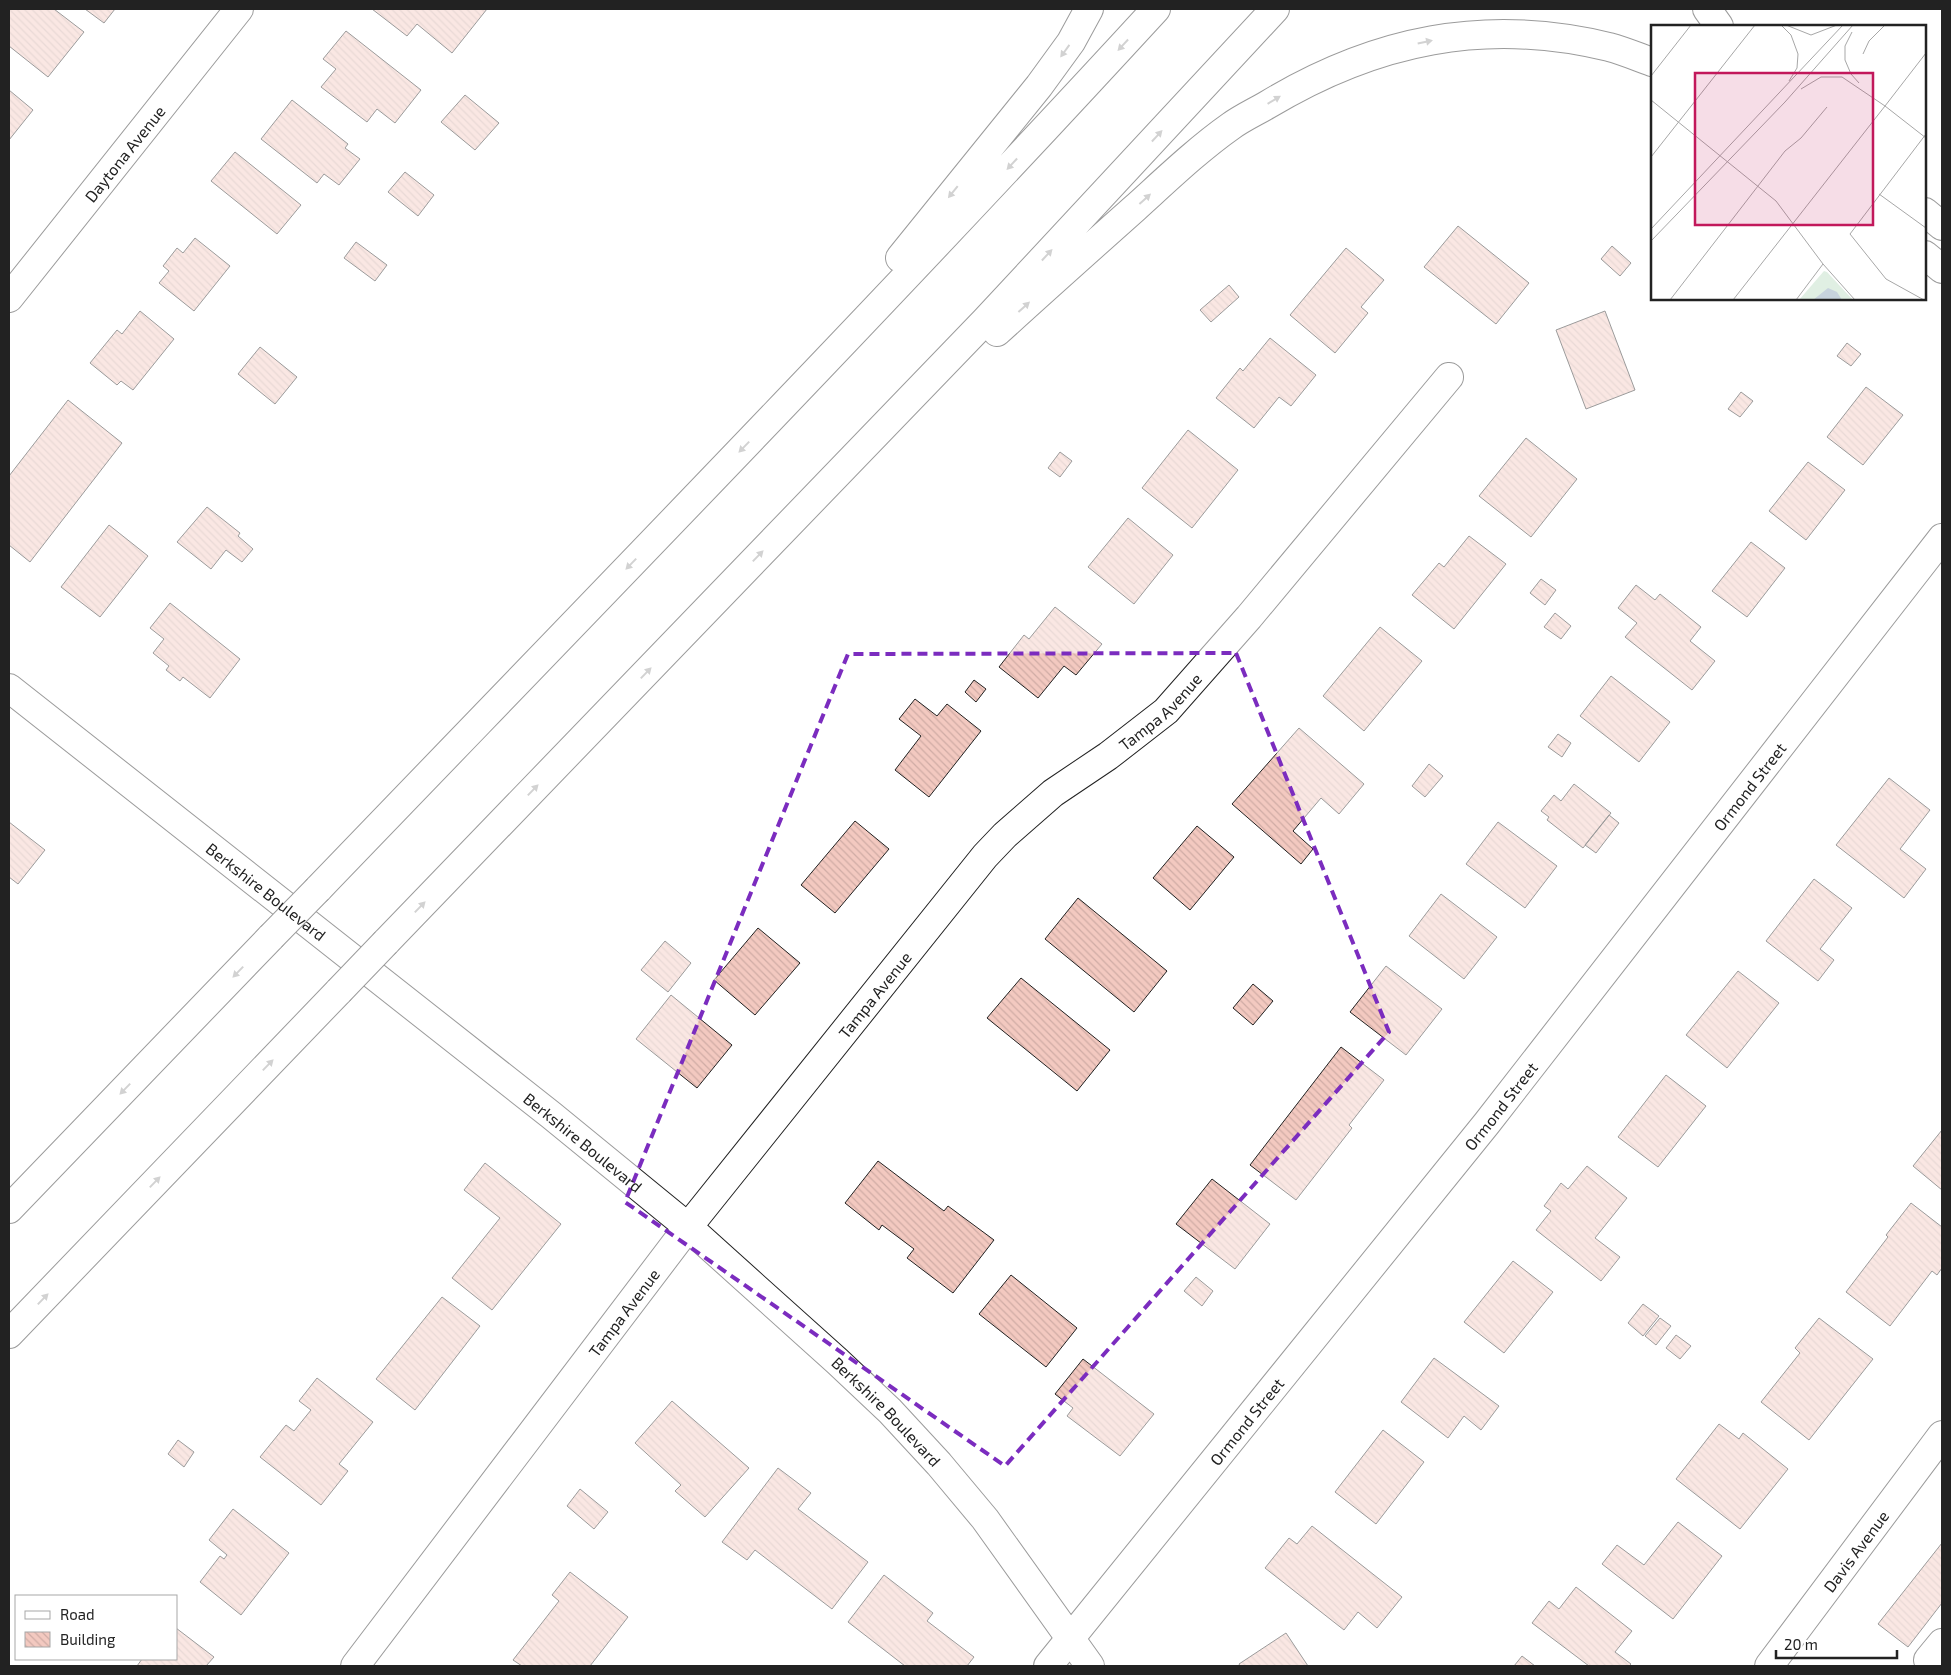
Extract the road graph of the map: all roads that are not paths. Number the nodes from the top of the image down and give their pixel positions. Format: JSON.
{"nodes":[{"id":1,"x":239,"y":9,"type":"edge"},
{"id":2,"x":1089,"y":9,"type":"edge"},
{"id":3,"x":1156,"y":9,"type":"edge"},
{"id":4,"x":1275,"y":9,"type":"edge"},
{"id":5,"x":1707,"y":9,"type":"edge"},
{"id":6,"x":1718,"y":25,"type":"edge"},
{"id":7,"x":1651,"y":62,"type":"edge"},
{"id":8,"x":1926,"y":213,"type":"edge"},
{"id":9,"x":1942,"y":226,"type":"edge"},
{"id":10,"x":1926,"y":256,"type":"edge"},
{"id":11,"x":1942,"y":269,"type":"edge"},
{"id":12,"x":9,"y":298,"type":"edge"},
{"id":13,"x":1449,"y":376,"type":"dead end"},
{"id":14,"x":766,"y":424,"type":"junction"},
{"id":15,"x":832,"y":480,"type":"junction"},
{"id":16,"x":1942,"y":538,"type":"edge"},
{"id":17,"x":9,"y":688,"type":"edge"},
{"id":18,"x":9,"y":1209,"type":"edge"},
{"id":19,"x":688,"y":1227,"type":"junction"},
{"id":20,"x":9,"y":1334,"type":"edge"},
{"id":21,"x":1942,"y":1435,"type":"edge"},
{"id":22,"x":1070,"y":1638,"type":"junction"},
{"id":23,"x":355,"y":1666,"type":"edge"},
{"id":24,"x":1048,"y":1666,"type":"edge"},
{"id":25,"x":1090,"y":1666,"type":"edge"},
{"id":26,"x":1770,"y":1666,"type":"edge"}],
"edges":[{"from":1,"to":12,"type":"main road","name":"Daytona Avenue"},
{"from":2,"to":14,"type":"main road","one_way":true},
{"from":3,"to":14,"type":"main road","one_way":true},
{"from":15,"to":4,"type":"main road","one_way":true},
{"from":5,"to":6,"type":"main road"},
{"from":15,"to":7,"type":"main road","one_way":true},
{"from":8,"to":9,"type":"main road"},
{"from":10,"to":11,"type":"main road"},
{"from":13,"to":19,"type":"main road","name":"Tampa Avenue"},
{"from":14,"to":18,"type":"main road","one_way":true,"bridge":true},
{"from":20,"to":15,"type":"main road","one_way":true,"bridge":true},
{"from":16,"to":22,"type":"main road","name":"Ormond Street"},
{"from":17,"to":19,"type":"main road","name":"Berkshire Boulevard"},
{"from":19,"to":22,"type":"main road","name":"Berkshire Boulevard"},
{"from":19,"to":23,"type":"main road","name":"Tampa Avenue"},
{"from":21,"to":26,"type":"main road","name":"Davis Avenue"},
{"from":22,"to":24,"type":"main road","name":"Ormond Street"},
{"from":22,"to":25,"type":"main road","name":"Berkshire Boulevard"}]}
